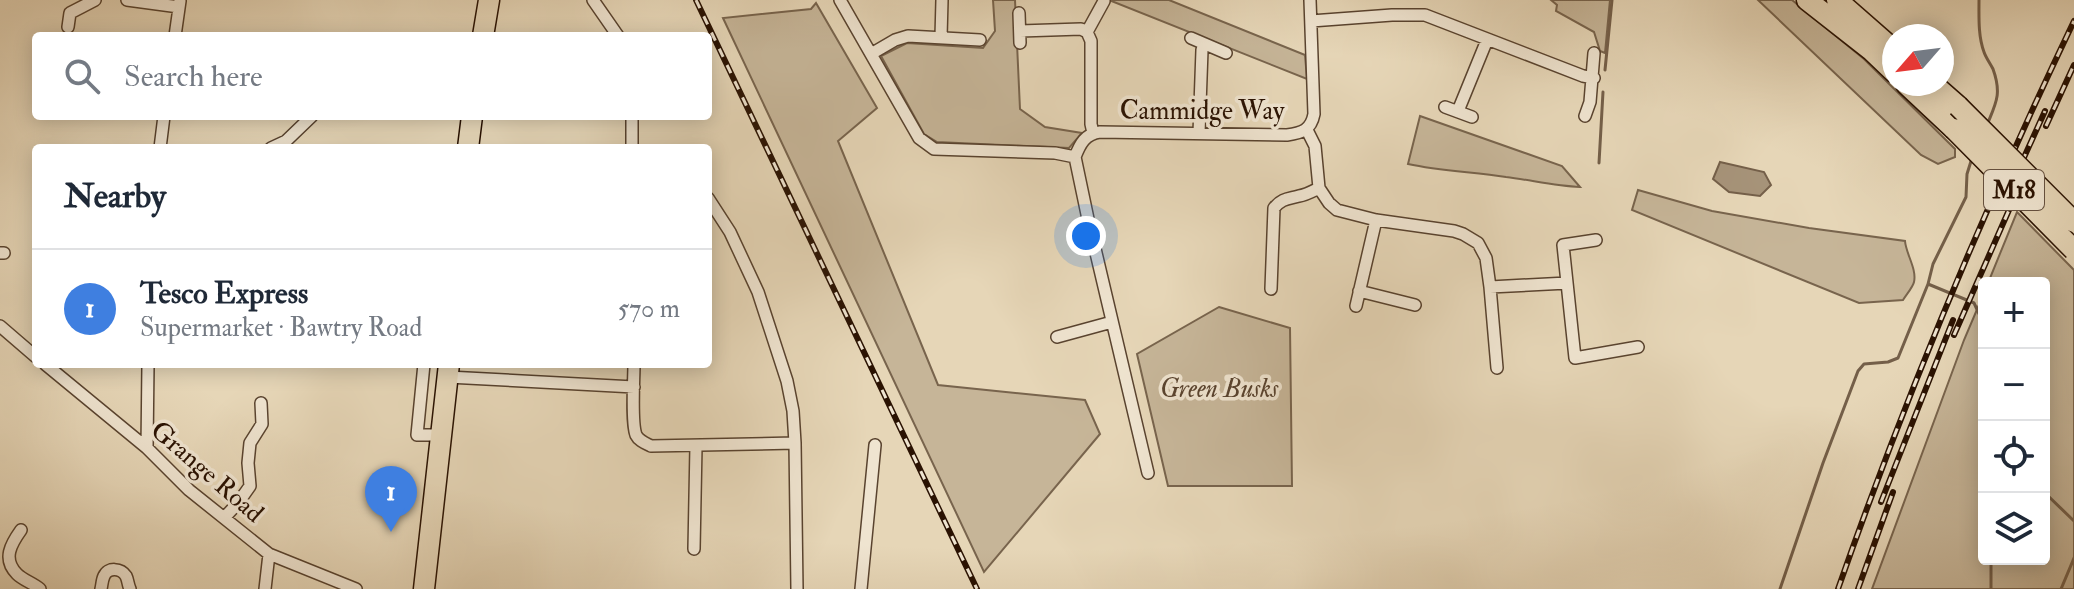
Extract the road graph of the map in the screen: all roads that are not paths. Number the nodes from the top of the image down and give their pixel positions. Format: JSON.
{"nodes":[{"id":1,"x":95,"y":0,"type":"edge"},
{"id":2,"x":127,"y":0,"type":"edge"},
{"id":3,"x":489,"y":0,"type":"edge"},
{"id":4,"x":593,"y":0,"type":"edge"},
{"id":5,"x":840,"y":0,"type":"edge"},
{"id":6,"x":942,"y":0,"type":"edge"},
{"id":7,"x":1310,"y":0,"type":"edge"},
{"id":8,"x":1391,"y":0,"type":"edge"},
{"id":9,"x":1807,"y":0,"type":"edge"},
{"id":10,"x":1837,"y":0,"type":"edge"},
{"id":11,"x":1104,"y":1,"type":"edge"},
{"id":12,"x":180,"y":3,"type":"edge"},
{"id":13,"x":1019,"y":13,"type":"dead end"},
{"id":14,"x":1392,"y":15,"type":"junction"},
{"id":15,"x":1311,"y":21,"type":"junction"},
{"id":16,"x":68,"y":27,"type":"dead end"},
{"id":17,"x":178,"y":32,"type":"edge"},
{"id":18,"x":484,"y":32,"type":"edge"},
{"id":19,"x":615,"y":32,"type":"edge"},
{"id":20,"x":1087,"y":32,"type":"junction"},
{"id":21,"x":941,"y":37,"type":"junction"},
{"id":22,"x":1191,"y":38,"type":"dead end"},
{"id":23,"x":1882,"y":39,"type":"edge"},
{"id":24,"x":980,"y":40,"type":"dead end"},
{"id":25,"x":1487,"y":40,"type":"junction"},
{"id":26,"x":1204,"y":44,"type":"junction"},
{"id":27,"x":1226,"y":53,"type":"dead end"},
{"id":28,"x":1594,"y":53,"type":"dead end"},
{"id":29,"x":871,"y":54,"type":"junction"},
{"id":30,"x":1882,"y":61,"type":"edge"},
{"id":31,"x":1594,"y":78,"type":"junction"},
{"id":32,"x":1919,"y":96,"type":"edge"},
{"id":33,"x":1947,"y":96,"type":"edge"},
{"id":34,"x":1445,"y":107,"type":"dead end"},
{"id":35,"x":1458,"y":111,"type":"junction"},
{"id":36,"x":1585,"y":116,"type":"dead end"},
{"id":37,"x":1472,"y":117,"type":"dead end"},
{"id":38,"x":164,"y":120,"type":"edge"},
{"id":39,"x":308,"y":120,"type":"edge"},
{"id":40,"x":472,"y":120,"type":"edge"},
{"id":41,"x":632,"y":120,"type":"edge"},
{"id":42,"x":1307,"y":130,"type":"junction"},
{"id":43,"x":1093,"y":133,"type":"junction"},
{"id":44,"x":1199,"y":133,"type":"junction"},
{"id":45,"x":160,"y":144,"type":"edge"},
{"id":46,"x":280,"y":144,"type":"edge"},
{"id":47,"x":468,"y":144,"type":"edge"},
{"id":48,"x":632,"y":144,"type":"edge"},
{"id":49,"x":1075,"y":157,"type":"junction"},
{"id":50,"x":1319,"y":188,"type":"junction"},
{"id":51,"x":712,"y":204,"type":"edge"},
{"id":52,"x":1376,"y":220,"type":"junction"},
{"id":53,"x":2074,"y":222,"type":"edge"},
{"id":54,"x":1596,"y":240,"type":"dead end"},
{"id":55,"x":2074,"y":250,"type":"edge"},
{"id":56,"x":1567,"y":283,"type":"junction"},
{"id":57,"x":1490,"y":287,"type":"junction"},
{"id":58,"x":1271,"y":289,"type":"dead end"},
{"id":59,"x":1359,"y":291,"type":"junction"},
{"id":60,"x":1415,"y":305,"type":"dead end"},
{"id":61,"x":1356,"y":306,"type":"dead end"},
{"id":62,"x":1112,"y":322,"type":"junction"},
{"id":63,"x":0,"y":326,"type":"edge"},
{"id":64,"x":1057,"y":337,"type":"dead end"},
{"id":65,"x":1638,"y":347,"type":"dead end"},
{"id":66,"x":32,"y":354,"type":"edge"},
{"id":67,"x":50,"y":368,"type":"edge"},
{"id":68,"x":148,"y":368,"type":"edge"},
{"id":69,"x":424,"y":368,"type":"edge"},
{"id":70,"x":634,"y":368,"type":"edge"},
{"id":71,"x":1497,"y":368,"type":"dead end"},
{"id":72,"x":449,"y":370,"type":"edge"},
{"id":73,"x":634,"y":387,"type":"junction"},
{"id":74,"x":261,"y":403,"type":"dead end"},
{"id":75,"x":441,"y":435,"type":"junction"},
{"id":76,"x":795,"y":443,"type":"junction"},
{"id":77,"x":875,"y":445,"type":"dead end"},
{"id":78,"x":696,"y":446,"type":"junction"},
{"id":79,"x":147,"y":448,"type":"junction"},
{"id":80,"x":1148,"y":473,"type":"dead end"},
{"id":81,"x":224,"y":518,"type":"junction"},
{"id":82,"x":21,"y":530,"type":"dead end"},
{"id":83,"x":694,"y":549,"type":"dead end"},
{"id":84,"x":269,"y":554,"type":"junction"},
{"id":85,"x":40,"y":589,"type":"edge"},
{"id":86,"x":101,"y":589,"type":"edge"},
{"id":87,"x":130,"y":589,"type":"edge"},
{"id":88,"x":265,"y":589,"type":"edge"},
{"id":89,"x":356,"y":589,"type":"edge"},
{"id":90,"x":424,"y":589,"type":"edge"},
{"id":91,"x":797,"y":589,"type":"edge"},
{"id":92,"x":861,"y":589,"type":"edge"}],
"edges":[{"from":1,"to":16,"type":"street"},
{"from":2,"to":12,"type":"street"},
{"from":3,"to":18,"type":"highway"},
{"from":4,"to":19,"type":"street"},
{"from":5,"to":29,"type":"street"},
{"from":6,"to":21,"type":"street"},
{"from":7,"to":15,"type":"street","name":"Cammidge Way"},
{"from":8,"to":14,"type":"street"},
{"from":9,"to":30,"type":"highway"},
{"from":10,"to":23,"type":"highway"},
{"from":11,"to":20,"type":"street"},
{"from":12,"to":17,"type":"street"},
{"from":13,"to":20,"type":"street"},
{"from":14,"to":15,"type":"street"},
{"from":14,"to":25,"type":"street"},
{"from":15,"to":42,"type":"street","name":"Cammidge Way"},
{"from":20,"to":43,"type":"street"},
{"from":21,"to":24,"type":"street"},
{"from":21,"to":29,"type":"street"},
{"from":22,"to":26,"type":"street"},
{"from":25,"to":31,"type":"street"},
{"from":25,"to":35,"type":"street"},
{"from":26,"to":27,"type":"street"},
{"from":26,"to":44,"type":"street"},
{"from":28,"to":31,"type":"street"},
{"from":29,"to":49,"type":"street"},
{"from":31,"to":36,"type":"street"},
{"from":32,"to":55,"type":"highway","number":"M18","bridge":true},
{"from":33,"to":53,"type":"highway","number":"M18","bridge":true},
{"from":34,"to":35,"type":"street"},
{"from":35,"to":37,"type":"street"},
{"from":38,"to":45,"type":"street"},
{"from":39,"to":46,"type":"street"},
{"from":40,"to":47,"type":"highway"},
{"from":41,"to":48,"type":"street"},
{"from":42,"to":44,"type":"street","name":"Cammidge Way"},
{"from":42,"to":50,"type":"street"},
{"from":43,"to":44,"type":"street","name":"Cammidge Way"},
{"from":43,"to":49,"type":"street","name":"Cammidge Way"},
{"from":49,"to":62,"type":"street"},
{"from":50,"to":52,"type":"street"},
{"from":50,"to":58,"type":"street"},
{"from":51,"to":76,"type":"street"},
{"from":52,"to":57,"type":"street"},
{"from":52,"to":59,"type":"street"},
{"from":54,"to":56,"type":"street"},
{"from":56,"to":57,"type":"street"},
{"from":56,"to":65,"type":"street"},
{"from":57,"to":71,"type":"street"},
{"from":59,"to":60,"type":"street"},
{"from":59,"to":61,"type":"street"},
{"from":62,"to":64,"type":"street"},
{"from":62,"to":80,"type":"street"},
{"from":63,"to":66,"type":"street"},
{"from":67,"to":79,"type":"street","name":"Grange Road"},
{"from":68,"to":79,"type":"street"},
{"from":69,"to":75,"type":"street"},
{"from":70,"to":73,"type":"street"},
{"from":72,"to":73,"type":"street"},
{"from":72,"to":75,"type":"highway"},
{"from":73,"to":78,"type":"street"},
{"from":74,"to":81,"type":"street"},
{"from":75,"to":90,"type":"highway"},
{"from":76,"to":78,"type":"street"},
{"from":76,"to":91,"type":"street"},
{"from":77,"to":92,"type":"street"},
{"from":78,"to":83,"type":"street"},
{"from":79,"to":81,"type":"street","name":"Grange Road"},
{"from":81,"to":84,"type":"street","name":"Grange Road"},
{"from":82,"to":85,"type":"street"},
{"from":84,"to":88,"type":"street"},
{"from":84,"to":89,"type":"street","name":"Grange Road"},
{"from":86,"to":87,"type":"street"}]}
